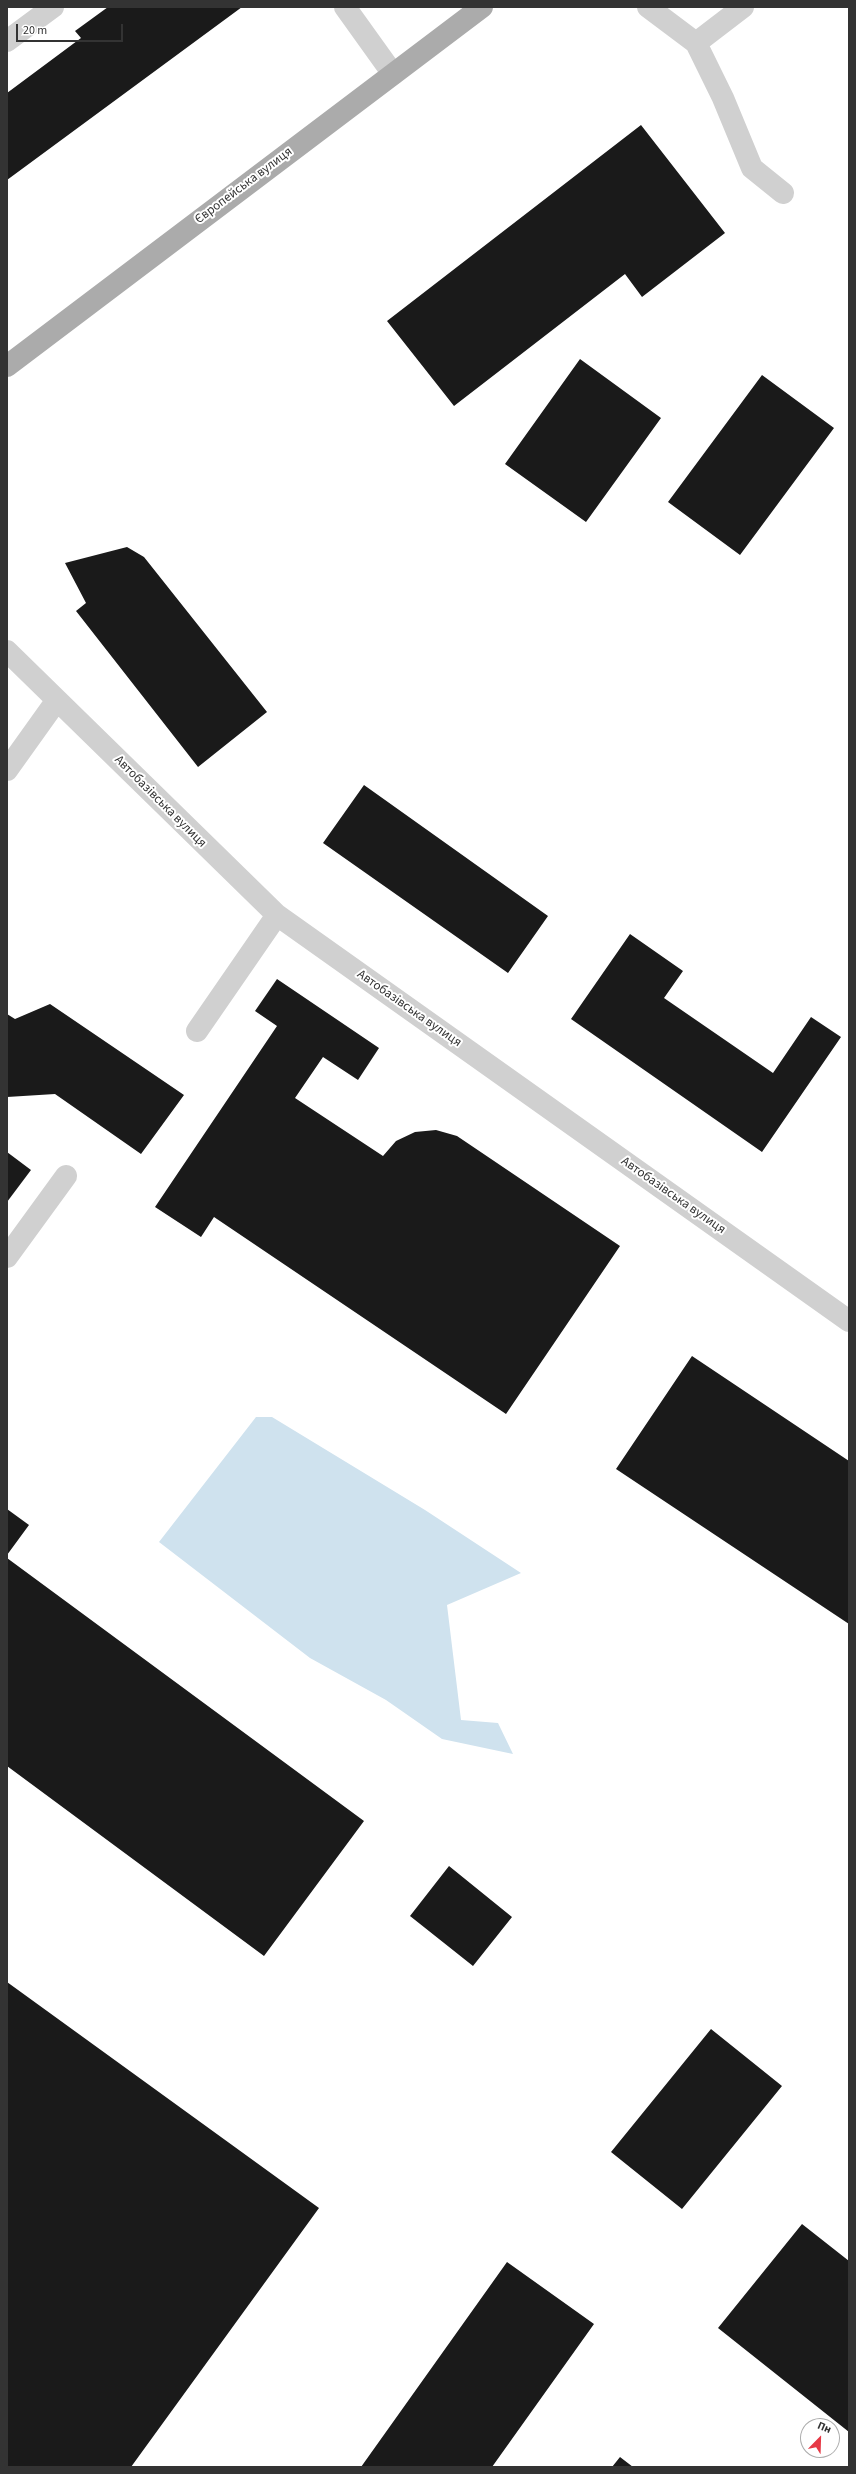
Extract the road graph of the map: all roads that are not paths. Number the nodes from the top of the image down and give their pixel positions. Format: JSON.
{"nodes":[{"id":1,"x":54,"y":7,"type":"edge"},
{"id":2,"x":345,"y":7,"type":"edge"},
{"id":3,"x":482,"y":7,"type":"edge"},
{"id":4,"x":648,"y":7,"type":"edge"},
{"id":5,"x":743,"y":7,"type":"edge"},
{"id":6,"x":7,"y":41,"type":"edge"},
{"id":7,"x":696,"y":43,"type":"junction"},
{"id":8,"x":393,"y":74,"type":"junction"},
{"id":9,"x":783,"y":193,"type":"dead end"},
{"id":10,"x":7,"y":366,"type":"edge"},
{"id":11,"x":7,"y":651,"type":"edge"},
{"id":12,"x":58,"y":700,"type":"junction"},
{"id":13,"x":7,"y":770,"type":"edge"},
{"id":14,"x":277,"y":916,"type":"junction"},
{"id":15,"x":197,"y":1030,"type":"dead end"},
{"id":16,"x":66,"y":1176,"type":"dead end"},
{"id":17,"x":7,"y":1257,"type":"edge"},
{"id":18,"x":849,"y":1320,"type":"edge"}],
"edges":[{"from":1,"to":6,"type":"street"},
{"from":2,"to":8,"type":"street"},
{"from":3,"to":8,"type":"main road","name":"Європейська вулиця"},
{"from":4,"to":7,"type":"street"},
{"from":5,"to":7,"type":"street"},
{"from":7,"to":9,"type":"street"},
{"from":8,"to":10,"type":"main road","name":"Європейська вулиця"},
{"from":11,"to":12,"type":"street","name":"Автобазівська вулиця"},
{"from":12,"to":13,"type":"street"},
{"from":12,"to":14,"type":"street","name":"Автобазівська вулиця"},
{"from":14,"to":15,"type":"street"},
{"from":14,"to":18,"type":"street","name":"Автобазівська вулиця"},
{"from":16,"to":17,"type":"street"}]}
